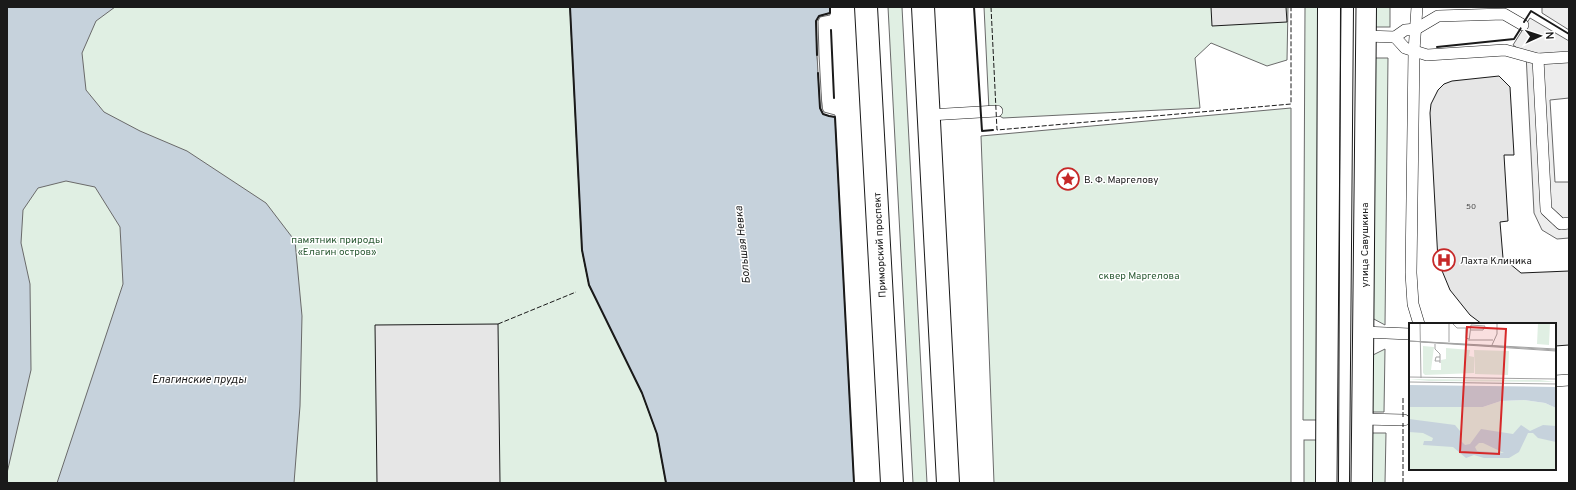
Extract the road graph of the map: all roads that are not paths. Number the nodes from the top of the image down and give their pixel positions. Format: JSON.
{"nodes":[{"id":1,"x":866,"y":7,"type":"edge"},
{"id":2,"x":923,"y":7,"type":"edge"},
{"id":3,"x":1329,"y":7,"type":"edge"},
{"id":4,"x":1366,"y":7,"type":"edge"},
{"id":5,"x":1417,"y":7,"type":"edge"},
{"id":6,"x":1523,"y":25,"type":"dead end"},
{"id":7,"x":1416,"y":29,"type":"junction"},
{"id":8,"x":1365,"y":36,"type":"junction"},
{"id":9,"x":1395,"y":37,"type":"junction"},
{"id":10,"x":1414,"y":51,"type":"junction"},
{"id":11,"x":1569,"y":57,"type":"edge"},
{"id":12,"x":1538,"y":59,"type":"junction"},
{"id":13,"x":997,"y":111,"type":"dead end"},
{"id":14,"x":929,"y":115,"type":"junction"},
{"id":15,"x":1569,"y":223,"type":"edge"},
{"id":16,"x":1419,"y":323,"type":"edge"},
{"id":17,"x":1364,"y":332,"type":"junction"},
{"id":18,"x":1409,"y":334,"type":"edge"},
{"id":19,"x":1569,"y":380,"type":"edge"},
{"id":20,"x":1556,"y":381,"type":"edge"},
{"id":21,"x":1362,"y":419,"type":"junction"},
{"id":22,"x":1404,"y":420,"type":"dead end"},
{"id":23,"x":892,"y":483,"type":"edge"},
{"id":24,"x":948,"y":483,"type":"edge"},
{"id":25,"x":1327,"y":483,"type":"edge"},
{"id":26,"x":1361,"y":483,"type":"edge"}],
"edges":[{"from":1,"to":23,"type":"main road","name":"Приморский проспект"},
{"from":2,"to":14,"type":"main road"},
{"from":3,"to":25,"type":"main road"},
{"from":4,"to":8,"type":"main road","name":"улица Савушкина"},
{"from":5,"to":7,"type":"lane"},
{"from":6,"to":7,"type":"lane"},
{"from":7,"to":9,"type":"lane"},
{"from":7,"to":10,"type":"lane"},
{"from":8,"to":9,"type":"lane"},
{"from":8,"to":17,"type":"main road","name":"улица Савушкина"},
{"from":9,"to":10,"type":"lane"},
{"from":10,"to":12,"type":"lane"},
{"from":10,"to":16,"type":"lane"},
{"from":11,"to":12,"type":"lane"},
{"from":12,"to":15,"type":"lane"},
{"from":13,"to":14,"type":"lane"},
{"from":14,"to":24,"type":"main road"},
{"from":17,"to":18,"type":"lane"},
{"from":17,"to":21,"type":"main road","name":"улица Савушкина"},
{"from":19,"to":20,"type":"lane"},
{"from":21,"to":22,"type":"lane"},
{"from":21,"to":26,"type":"main road","name":"улица Савушкина"}]}
